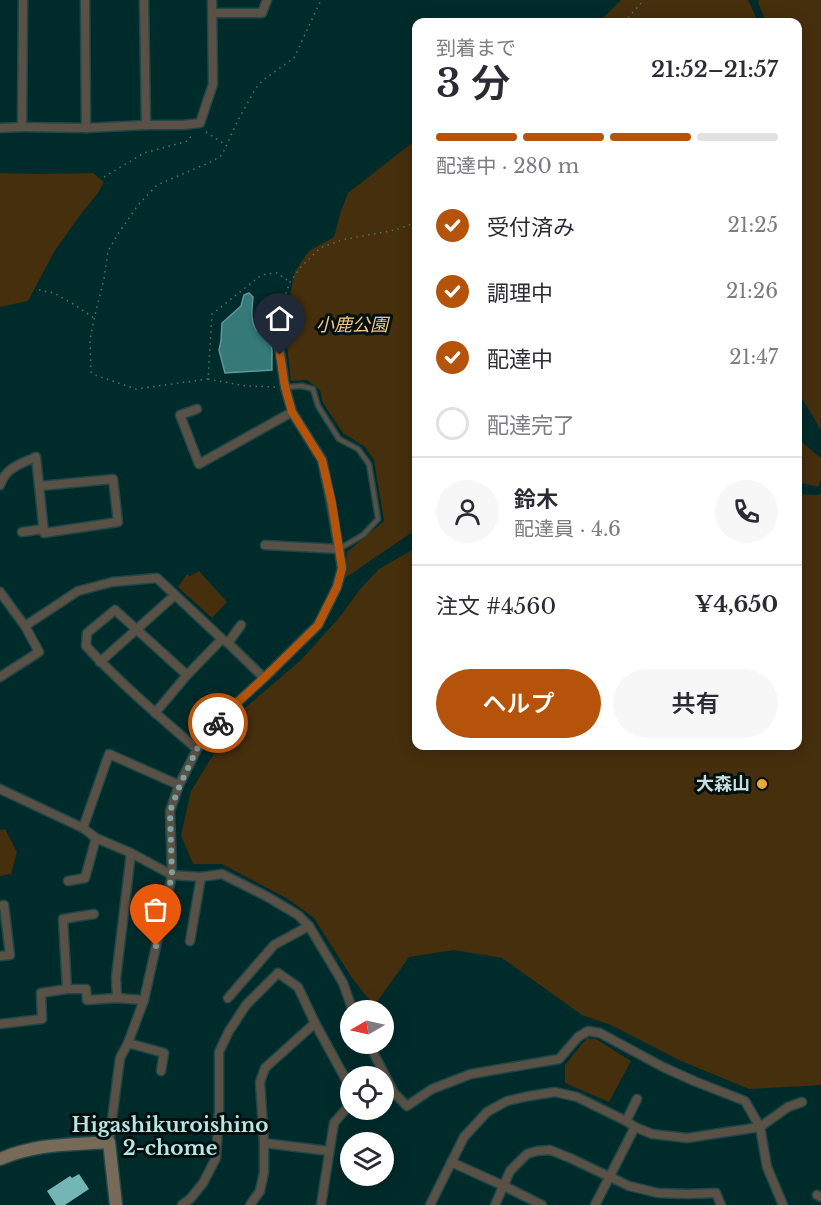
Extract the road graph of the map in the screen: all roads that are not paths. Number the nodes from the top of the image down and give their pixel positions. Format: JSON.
{"nodes":[{"id":1,"x":23,"y":0,"type":"edge"},
{"id":2,"x":85,"y":0,"type":"edge"},
{"id":3,"x":144,"y":0,"type":"edge"},
{"id":4,"x":212,"y":0,"type":"edge"},
{"id":5,"x":267,"y":0,"type":"edge"},
{"id":6,"x":213,"y":13,"type":"junction"},
{"id":7,"x":146,"y":125,"type":"junction"},
{"id":8,"x":22,"y":127,"type":"junction"},
{"id":9,"x":0,"y":128,"type":"edge"},
{"id":10,"x":86,"y":128,"type":"junction"},
{"id":11,"x":278,"y":339,"type":"road end"},
{"id":12,"x":285,"y":387,"type":"junction"},
{"id":13,"x":197,"y":409,"type":"dead end"},
{"id":14,"x":292,"y":412,"type":"junction"},
{"id":15,"x":0,"y":484,"type":"edge"},
{"id":16,"x":40,"y":486,"type":"junction"},
{"id":17,"x":43,"y":529,"type":"junction"},
{"id":18,"x":22,"y":532,"type":"dead end"},
{"id":19,"x":265,"y":545,"type":"dead end"},
{"id":20,"x":339,"y":549,"type":"junction"},
{"id":21,"x":0,"y":592,"type":"edge"},
{"id":22,"x":175,"y":595,"type":"junction"},
{"id":23,"x":241,"y":625,"type":"dead end"},
{"id":24,"x":25,"y":626,"type":"junction"},
{"id":25,"x":137,"y":629,"type":"junction"},
{"id":26,"x":225,"y":641,"type":"junction"},
{"id":27,"x":100,"y":662,"type":"junction"},
{"id":28,"x":187,"y":675,"type":"junction"},
{"id":29,"x":0,"y":677,"type":"edge"},
{"id":30,"x":264,"y":678,"type":"junction"},
{"id":31,"x":155,"y":713,"type":"junction"},
{"id":32,"x":197,"y":749,"type":"junction"},
{"id":33,"x":180,"y":785,"type":"junction"},
{"id":34,"x":0,"y":789,"type":"edge"},
{"id":35,"x":83,"y":828,"type":"junction"},
{"id":36,"x":96,"y":838,"type":"junction"},
{"id":37,"x":131,"y":853,"type":"junction"},
{"id":38,"x":172,"y":875,"type":"junction"},
{"id":39,"x":201,"y":877,"type":"junction"},
{"id":40,"x":68,"y":881,"type":"dead end"},
{"id":41,"x":0,"y":906,"type":"edge"},
{"id":42,"x":94,"y":914,"type":"dead end"},
{"id":43,"x":309,"y":926,"type":"junction"},
{"id":44,"x":190,"y":940,"type":"dead end"},
{"id":45,"x":0,"y":956,"type":"edge"},
{"id":46,"x":67,"y":989,"type":"junction"},
{"id":47,"x":117,"y":998,"type":"junction"},
{"id":48,"x":228,"y":998,"type":"dead end"},
{"id":49,"x":144,"y":1000,"type":"junction"},
{"id":50,"x":349,"y":1000,"type":"edge"},
{"id":51,"x":315,"y":1023,"type":"junction"},
{"id":52,"x":0,"y":1024,"type":"edge"},
{"id":53,"x":128,"y":1043,"type":"junction"},
{"id":54,"x":374,"y":1054,"type":"edge"},
{"id":55,"x":340,"y":1069,"type":"edge"},
{"id":56,"x":161,"y":1071,"type":"dead end"},
{"id":57,"x":637,"y":1099,"type":"dead end"},
{"id":58,"x":802,"y":1102,"type":"dead end"},
{"id":59,"x":340,"y":1116,"type":"edge"},
{"id":60,"x":626,"y":1121,"type":"junction"},
{"id":61,"x":635,"y":1127,"type":"junction"},
{"id":62,"x":760,"y":1127,"type":"junction"},
{"id":63,"x":109,"y":1142,"type":"junction"},
{"id":64,"x":264,"y":1143,"type":"junction"},
{"id":65,"x":329,"y":1151,"type":"junction"},
{"id":66,"x":0,"y":1159,"type":"edge"},
{"id":67,"x":451,"y":1162,"type":"junction"},
{"id":68,"x":609,"y":1176,"type":"junction"},
{"id":69,"x":504,"y":1186,"type":"junction"},
{"id":70,"x":116,"y":1205,"type":"edge"},
{"id":71,"x":182,"y":1205,"type":"edge"},
{"id":72,"x":250,"y":1205,"type":"edge"},
{"id":73,"x":321,"y":1205,"type":"edge"},
{"id":74,"x":430,"y":1205,"type":"edge"},
{"id":75,"x":495,"y":1205,"type":"edge"},
{"id":76,"x":542,"y":1205,"type":"edge"},
{"id":77,"x":595,"y":1205,"type":"edge"},
{"id":78,"x":721,"y":1205,"type":"edge"},
{"id":79,"x":783,"y":1205,"type":"edge"}],
"edges":[{"from":1,"to":8,"type":"street"},
{"from":2,"to":10,"type":"street"},
{"from":3,"to":7,"type":"street"},
{"from":4,"to":6,"type":"street"},
{"from":5,"to":6,"type":"street"},
{"from":6,"to":7,"type":"street"},
{"from":7,"to":10,"type":"street"},
{"from":8,"to":9,"type":"street"},
{"from":8,"to":10,"type":"street"},
{"from":11,"to":12,"type":"street"},
{"from":12,"to":14,"type":"street"},
{"from":12,"to":20,"type":"lane"},
{"from":13,"to":14,"type":"street"},
{"from":14,"to":20,"type":"street"},
{"from":15,"to":16,"type":"street"},
{"from":16,"to":17,"type":"street"},
{"from":16,"to":17,"type":"street"},
{"from":17,"to":18,"type":"street"},
{"from":19,"to":20,"type":"street"},
{"from":20,"to":30,"type":"street"},
{"from":21,"to":24,"type":"street"},
{"from":22,"to":24,"type":"street"},
{"from":22,"to":25,"type":"street"},
{"from":22,"to":26,"type":"street"},
{"from":23,"to":26,"type":"street"},
{"from":24,"to":29,"type":"street"},
{"from":25,"to":27,"type":"street"},
{"from":25,"to":27,"type":"street"},
{"from":25,"to":28,"type":"street"},
{"from":26,"to":28,"type":"street"},
{"from":26,"to":30,"type":"street"},
{"from":27,"to":31,"type":"street"},
{"from":28,"to":31,"type":"street"},
{"from":30,"to":32,"type":"street"},
{"from":31,"to":32,"type":"street"},
{"from":32,"to":33,"type":"street"},
{"from":33,"to":35,"type":"street"},
{"from":33,"to":38,"type":"street"},
{"from":34,"to":35,"type":"street"},
{"from":35,"to":36,"type":"street"},
{"from":36,"to":37,"type":"street"},
{"from":36,"to":40,"type":"street"},
{"from":37,"to":38,"type":"street"},
{"from":37,"to":47,"type":"street"},
{"from":38,"to":39,"type":"street"},
{"from":38,"to":49,"type":"street"},
{"from":39,"to":43,"type":"street"},
{"from":39,"to":44,"type":"street"},
{"from":41,"to":45,"type":"street"},
{"from":42,"to":46,"type":"street"},
{"from":43,"to":48,"type":"street"},
{"from":43,"to":50,"type":"street"},
{"from":46,"to":47,"type":"street"},
{"from":46,"to":52,"type":"street"},
{"from":47,"to":49,"type":"street"},
{"from":49,"to":53,"type":"street"},
{"from":51,"to":55,"type":"street"},
{"from":51,"to":64,"type":"street"},
{"from":51,"to":71,"type":"street"},
{"from":53,"to":56,"type":"street"},
{"from":53,"to":63,"type":"street"},
{"from":54,"to":62,"type":"street"},
{"from":57,"to":60,"type":"street"},
{"from":58,"to":62,"type":"street"},
{"from":59,"to":65,"type":"street"},
{"from":60,"to":61,"type":"street"},
{"from":60,"to":67,"type":"street"},
{"from":61,"to":62,"type":"street"},
{"from":61,"to":68,"type":"street"},
{"from":62,"to":79,"type":"street"},
{"from":63,"to":66,"type":"street"},
{"from":63,"to":70,"type":"street"},
{"from":64,"to":65,"type":"street"},
{"from":64,"to":72,"type":"street"},
{"from":65,"to":73,"type":"street"},
{"from":67,"to":69,"type":"street"},
{"from":67,"to":74,"type":"street"},
{"from":68,"to":69,"type":"street"},
{"from":68,"to":77,"type":"street"},
{"from":68,"to":78,"type":"street"},
{"from":69,"to":75,"type":"street"},
{"from":69,"to":76,"type":"street"}]}
